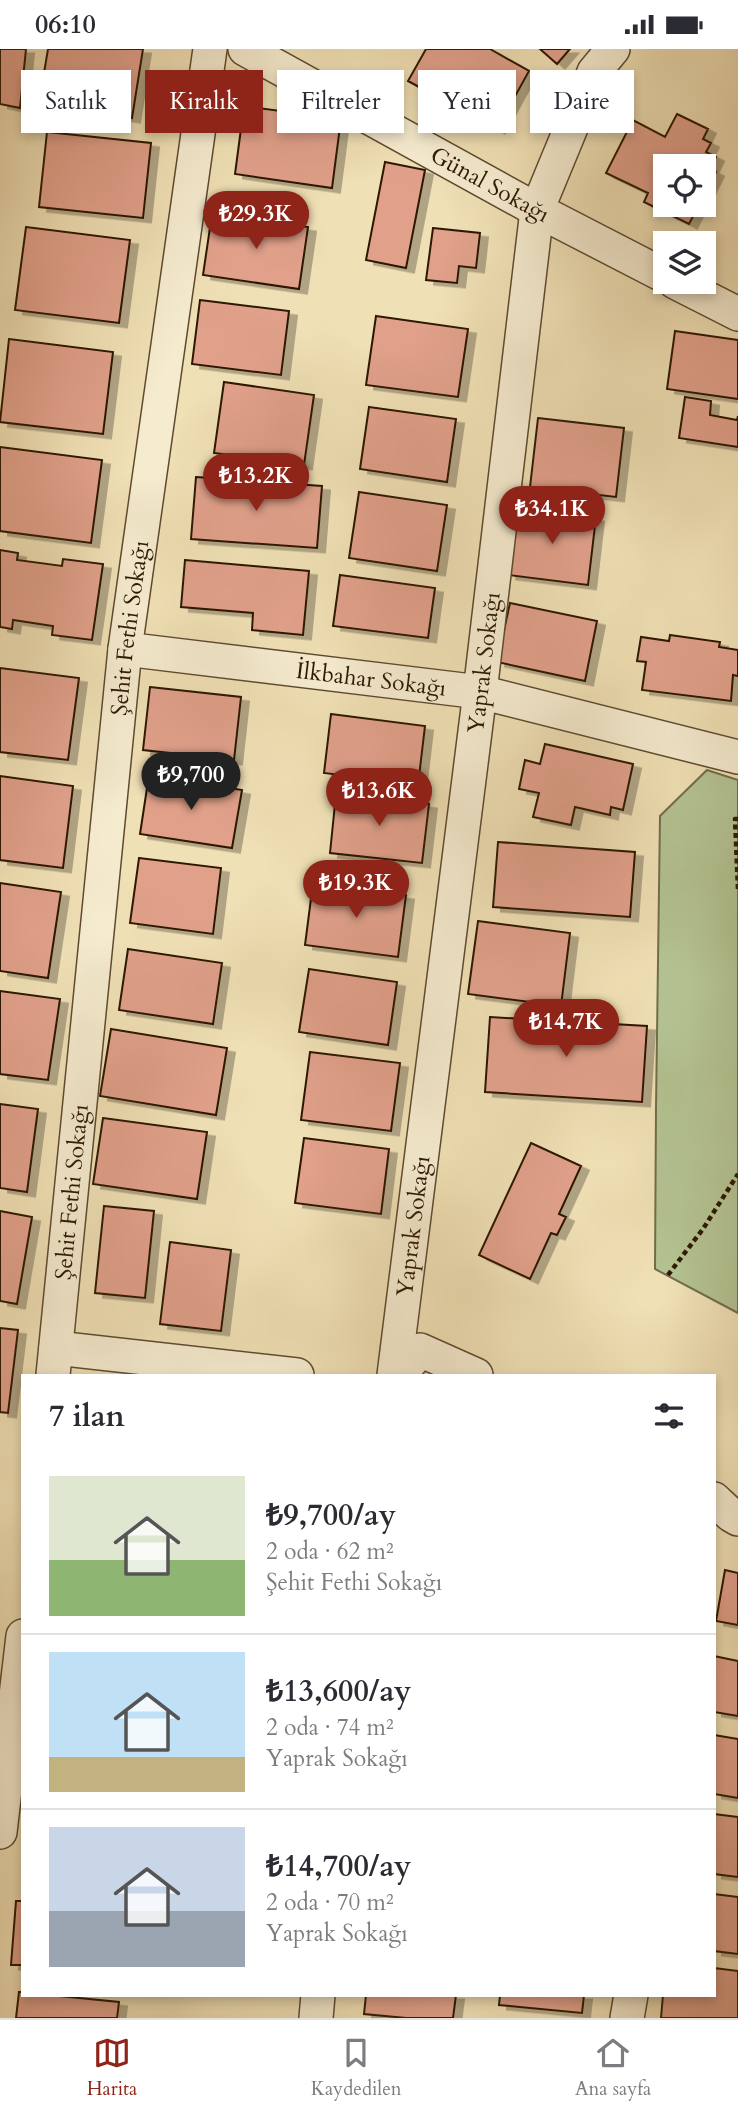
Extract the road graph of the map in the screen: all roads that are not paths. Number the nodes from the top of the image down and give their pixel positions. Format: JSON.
{"nodes":[{"id":1,"x":210,"y":49,"type":"edge"},
{"id":2,"x":245,"y":49,"type":"edge"},
{"id":3,"x":613,"y":49,"type":"edge"},
{"id":4,"x":537,"y":210,"type":"junction"},
{"id":5,"x":653,"y":270,"type":"edge"},
{"id":6,"x":699,"y":294,"type":"edge"},
{"id":7,"x":738,"y":314,"type":"edge"},
{"id":8,"x":125,"y":649,"type":"junction"},
{"id":9,"x":480,"y":692,"type":"junction"},
{"id":10,"x":738,"y":757,"type":"edge"},
{"id":11,"x":55,"y":1362,"type":"edge"},
{"id":12,"x":278,"y":1374,"type":"edge"},
{"id":13,"x":394,"y":1374,"type":"edge"},
{"id":14,"x":401,"y":1374,"type":"edge"},
{"id":15,"x":474,"y":1374,"type":"edge"},
{"id":16,"x":716,"y":1501,"type":"edge"},
{"id":17,"x":738,"y":1519,"type":"edge"},
{"id":18,"x":21,"y":1653,"type":"edge"},
{"id":19,"x":0,"y":1832,"type":"edge"},
{"id":20,"x":318,"y":1997,"type":"edge"},
{"id":21,"x":631,"y":1997,"type":"edge"},
{"id":22,"x":316,"y":2018,"type":"edge"},
{"id":23,"x":627,"y":2018,"type":"edge"}],
"edges":[{"from":1,"to":8,"type":"street","name":"Şehit Fethi Sokağı"},
{"from":2,"to":4,"type":"street","name":"Günal Sokağı"},
{"from":3,"to":4,"type":"street","name":"Yaprak Sokağı"},
{"from":4,"to":5,"type":"street","name":"Günal Sokağı"},
{"from":4,"to":9,"type":"street","name":"Yaprak Sokağı"},
{"from":6,"to":7,"type":"street"},
{"from":8,"to":9,"type":"street","name":"İlkbahar Sokağı"},
{"from":8,"to":11,"type":"street","name":"Şehit Fethi Sokağı"},
{"from":9,"to":10,"type":"street","name":"İlkbahar Sokağı"},
{"from":9,"to":13,"type":"street","name":"Yaprak Sokağı"},
{"from":11,"to":12,"type":"street"},
{"from":14,"to":15,"type":"street"},
{"from":16,"to":17,"type":"street"},
{"from":18,"to":19,"type":"street"},
{"from":20,"to":22,"type":"street"},
{"from":21,"to":23,"type":"street"}]}
